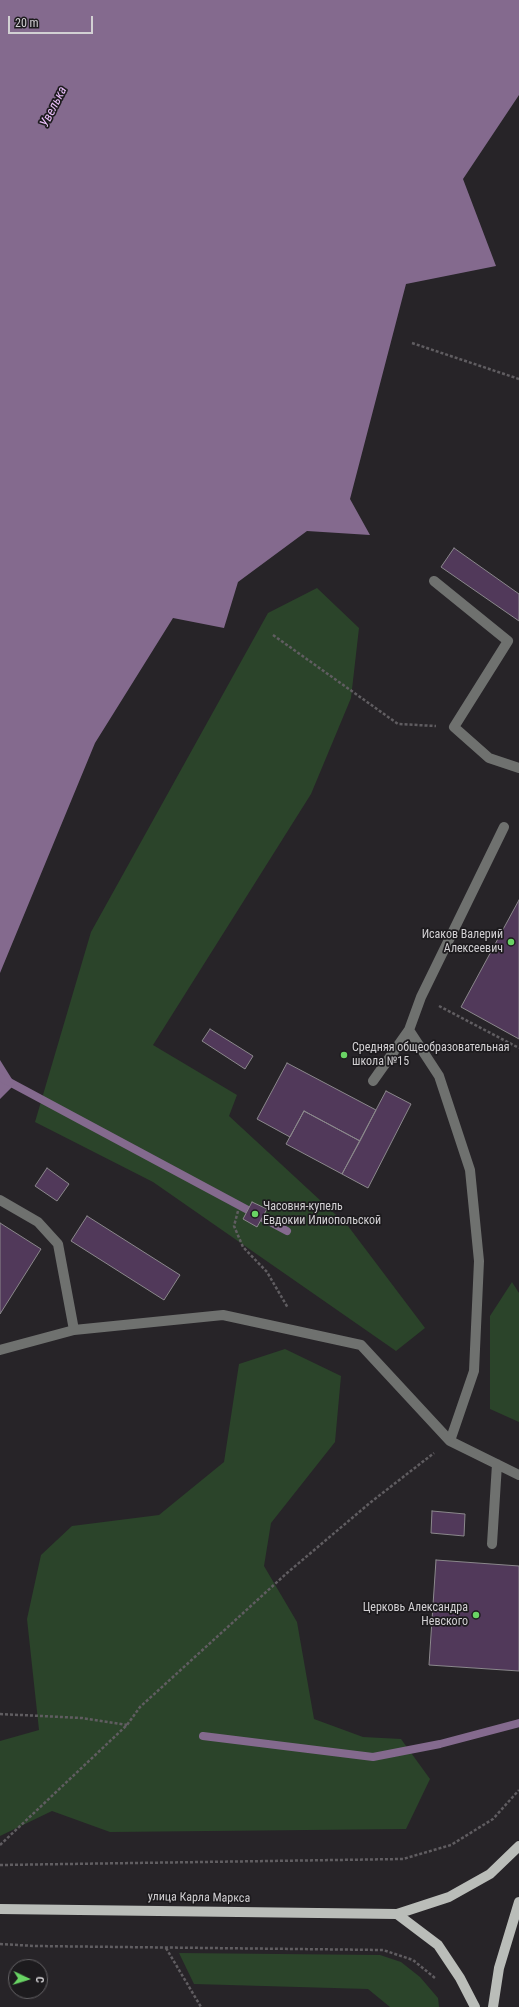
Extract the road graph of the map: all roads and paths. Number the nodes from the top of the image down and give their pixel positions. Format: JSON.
{"nodes":[{"id":1,"x":412,"y":343,"type":"dead end"},
{"id":2,"x":519,"y":379,"type":"edge"},
{"id":3,"x":434,"y":581,"type":"dead end"},
{"id":4,"x":273,"y":635,"type":"dead end"},
{"id":5,"x":454,"y":727,"type":"junction"},
{"id":6,"x":519,"y":768,"type":"edge"},
{"id":7,"x":504,"y":827,"type":"dead end"},
{"id":8,"x":421,"y":997,"type":"junction"},
{"id":9,"x":409,"y":1030,"type":"junction"},
{"id":10,"x":519,"y":1048,"type":"edge"},
{"id":11,"x":373,"y":1081,"type":"dead end"},
{"id":12,"x":0,"y":1200,"type":"edge"},
{"id":13,"x":238,"y":1211,"type":"dead end"},
{"id":14,"x":74,"y":1330,"type":"junction"},
{"id":15,"x":302,"y":1332,"type":"junction"},
{"id":16,"x":0,"y":1350,"type":"edge"},
{"id":17,"x":450,"y":1441,"type":"junction"},
{"id":18,"x":497,"y":1464,"type":"junction"},
{"id":19,"x":519,"y":1475,"type":"edge"},
{"id":20,"x":492,"y":1544,"type":"dead end"},
{"id":21,"x":0,"y":1714,"type":"edge"},
{"id":22,"x":127,"y":1725,"type":"junction"},
{"id":23,"x":519,"y":1790,"type":"edge"},
{"id":24,"x":0,"y":1845,"type":"edge"},
{"id":25,"x":519,"y":1846,"type":"edge"},
{"id":26,"x":0,"y":1865,"type":"edge"},
{"id":27,"x":519,"y":1902,"type":"edge"},
{"id":28,"x":0,"y":1909,"type":"edge"},
{"id":29,"x":397,"y":1914,"type":"junction"},
{"id":30,"x":0,"y":1944,"type":"edge"},
{"id":31,"x":166,"y":1948,"type":"junction"},
{"id":32,"x":437,"y":1980,"type":"dead end"},
{"id":33,"x":201,"y":2007,"type":"edge"},
{"id":34,"x":475,"y":2007,"type":"edge"},
{"id":35,"x":493,"y":2007,"type":"edge"}],
"edges":[{"from":1,"to":2,"type":"path"},
{"from":3,"to":5,"type":"street"},
{"from":4,"to":5,"type":"path"},
{"from":5,"to":6,"type":"street"},
{"from":7,"to":8,"type":"street"},
{"from":8,"to":9,"type":"street"},
{"from":8,"to":10,"type":"path"},
{"from":9,"to":11,"type":"street"},
{"from":9,"to":17,"type":"street"},
{"from":12,"to":14,"type":"street"},
{"from":13,"to":15,"type":"path"},
{"from":14,"to":15,"type":"street"},
{"from":14,"to":16,"type":"street"},
{"from":15,"to":17,"type":"street"},
{"from":17,"to":18,"type":"street"},
{"from":17,"to":22,"type":"path"},
{"from":18,"to":19,"type":"street"},
{"from":18,"to":20,"type":"street"},
{"from":21,"to":22,"type":"path"},
{"from":22,"to":24,"type":"path"},
{"from":23,"to":26,"type":"path"},
{"from":25,"to":29,"type":"main road","name":"улица Карла Маркса"},
{"from":27,"to":35,"type":"main road"},
{"from":28,"to":29,"type":"main road","name":"улица Карла Маркса"},
{"from":29,"to":34,"type":"main road"},
{"from":30,"to":31,"type":"path"},
{"from":31,"to":32,"type":"path"},
{"from":31,"to":33,"type":"path"}]}
